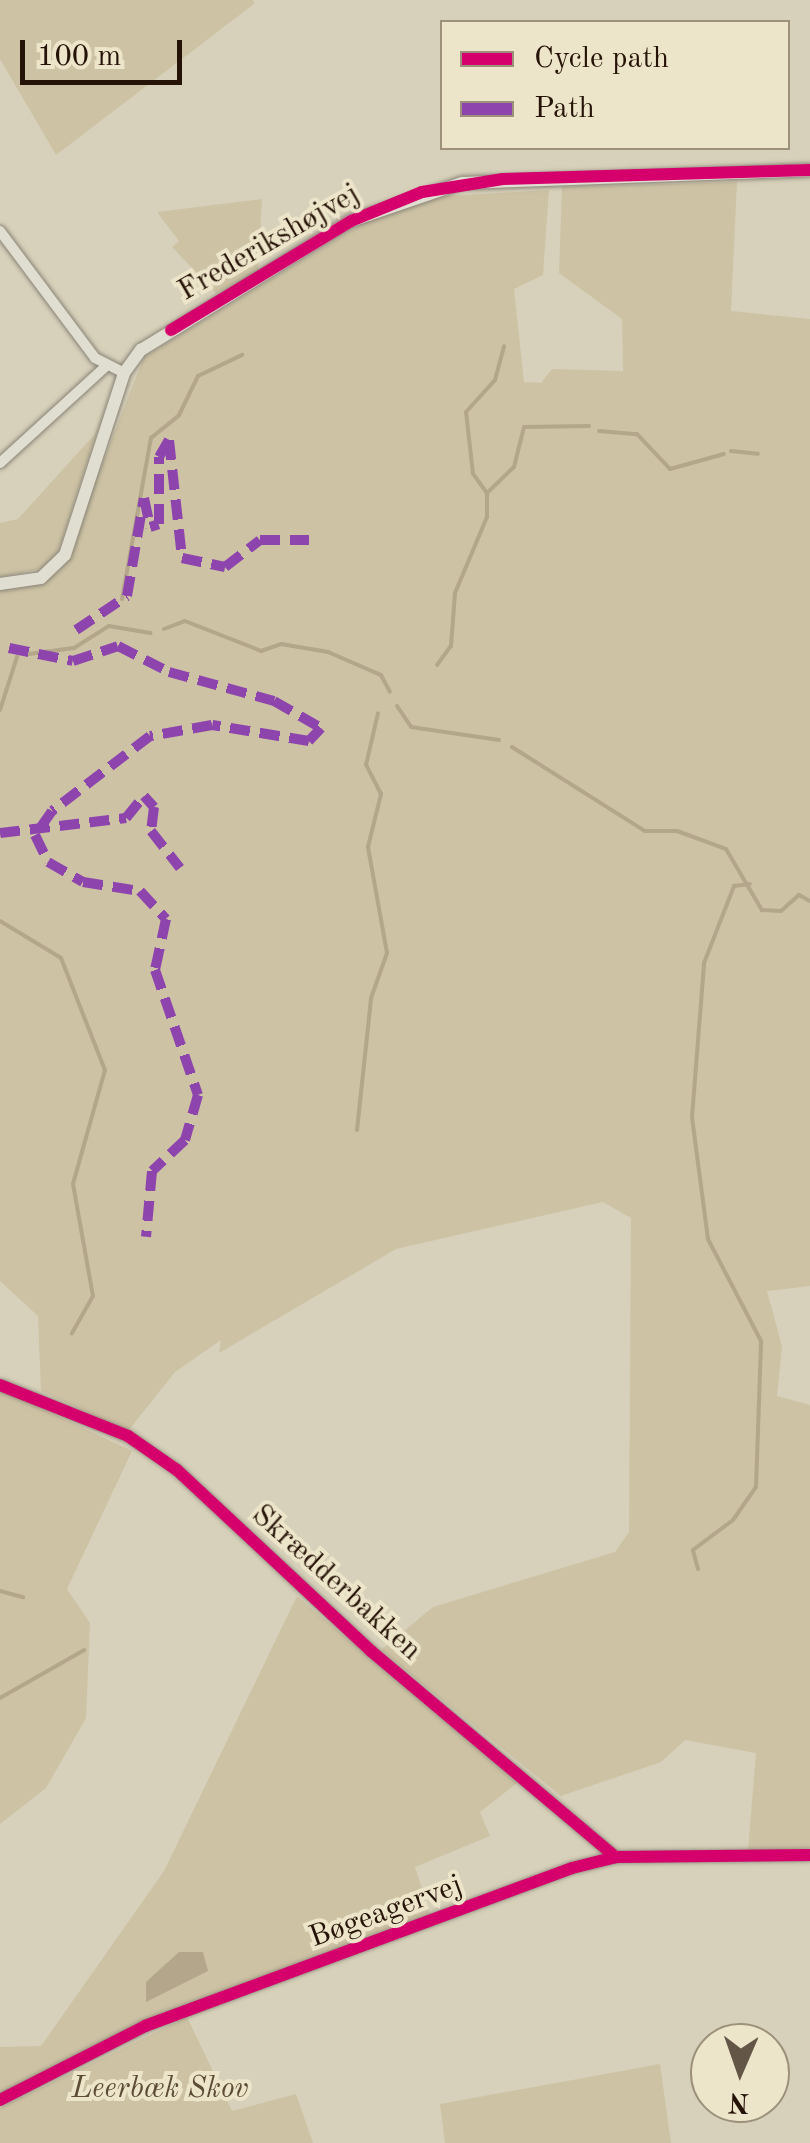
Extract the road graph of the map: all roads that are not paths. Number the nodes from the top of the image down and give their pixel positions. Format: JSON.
{"nodes":[{"id":1,"x":810,"y":170,"type":"edge"},
{"id":2,"x":0,"y":231,"type":"edge"},
{"id":3,"x":105,"y":367,"type":"junction"},
{"id":4,"x":124,"y":374,"type":"junction"},
{"id":5,"x":0,"y":463,"type":"edge"},
{"id":6,"x":0,"y":584,"type":"edge"},
{"id":7,"x":0,"y":1385,"type":"edge"},
{"id":8,"x":810,"y":1855,"type":"edge"},
{"id":9,"x":616,"y":1857,"type":"junction"},
{"id":10,"x":0,"y":2100,"type":"edge"}],
"edges":[{"from":1,"to":4,"type":"street","name":"Frederikshøjvej"},
{"from":2,"to":3,"type":"street"},
{"from":3,"to":4,"type":"street"},
{"from":3,"to":5,"type":"street"},
{"from":4,"to":6,"type":"street","name":"Frederikshøjvej"},
{"from":7,"to":9,"type":"street","name":"Skrædderbakken"},
{"from":8,"to":9,"type":"street","name":"Bøgeagervej"},
{"from":9,"to":10,"type":"street","name":"Bøgeagervej"}]}
